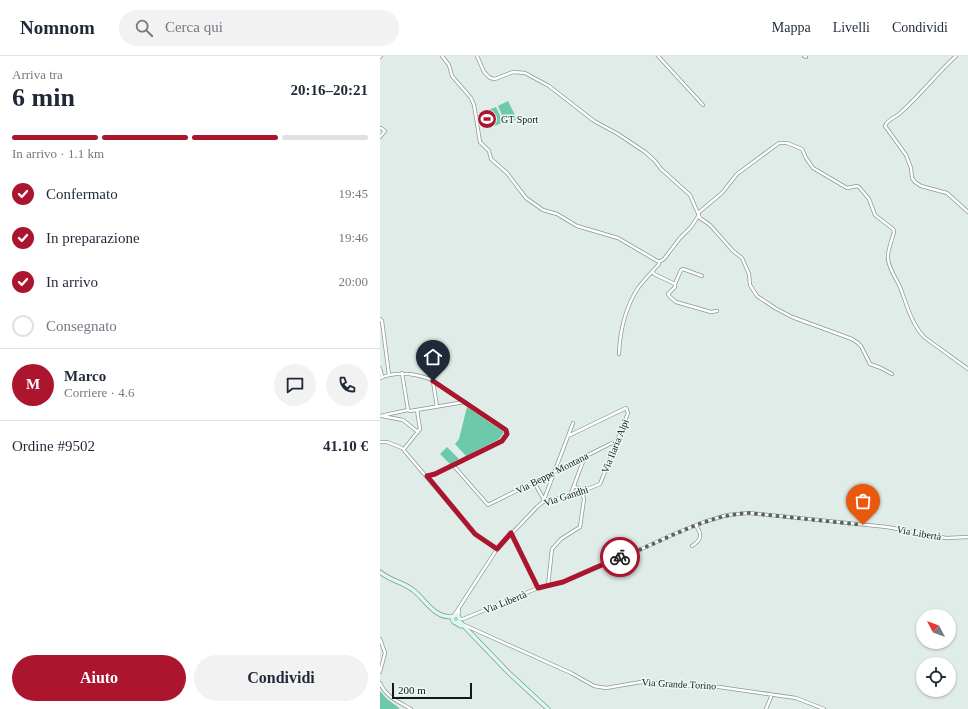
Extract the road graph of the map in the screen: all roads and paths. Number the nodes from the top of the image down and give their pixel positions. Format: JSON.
{"nodes":[{"id":1,"x":442,"y":56,"type":"edge"},
{"id":2,"x":477,"y":56,"type":"edge"},
{"id":3,"x":658,"y":56,"type":"edge"},
{"id":4,"x":956,"y":56,"type":"edge"},
{"id":5,"x":703,"y":105,"type":"dead end"},
{"id":6,"x":381,"y":128,"type":"edge"},
{"id":7,"x":380,"y":137,"type":"edge"},
{"id":8,"x":968,"y":212,"type":"edge"},
{"id":9,"x":698,"y":214,"type":"junction"},
{"id":10,"x":659,"y":262,"type":"junction"},
{"id":11,"x":653,"y":272,"type":"junction"},
{"id":12,"x":702,"y":276,"type":"dead end"},
{"id":13,"x":675,"y":284,"type":"junction"},
{"id":14,"x":717,"y":311,"type":"dead end"},
{"id":15,"x":380,"y":319,"type":"edge"},
{"id":16,"x":619,"y":354,"type":"dead end"},
{"id":17,"x":380,"y":368,"type":"edge"},
{"id":18,"x":968,"y":369,"type":"edge"},
{"id":19,"x":402,"y":373,"type":"junction"},
{"id":20,"x":892,"y":374,"type":"dead end"},
{"id":21,"x":389,"y":375,"type":"junction"},
{"id":22,"x":381,"y":377,"type":"edge"},
{"id":23,"x":433,"y":381,"type":"junction"},
{"id":24,"x":465,"y":402,"type":"junction"},
{"id":25,"x":437,"y":406,"type":"junction"},
{"id":26,"x":408,"y":410,"type":"junction"},
{"id":27,"x":417,"y":410,"type":"junction"},
{"id":28,"x":380,"y":416,"type":"edge"},
{"id":29,"x":573,"y":423,"type":"dead end"},
{"id":30,"x":418,"y":432,"type":"junction"},
{"id":31,"x":568,"y":436,"type":"junction"},
{"id":32,"x":616,"y":441,"type":"junction"},
{"id":33,"x":380,"y":442,"type":"edge"},
{"id":34,"x":404,"y":449,"type":"junction"},
{"id":35,"x":585,"y":456,"type":"junction"},
{"id":36,"x":453,"y":465,"type":"junction"},
{"id":37,"x":554,"y":472,"type":"junction"},
{"id":38,"x":427,"y":476,"type":"junction"},
{"id":39,"x":534,"y":482,"type":"junction"},
{"id":40,"x":600,"y":484,"type":"joint"},
{"id":41,"x":574,"y":486,"type":"junction"},
{"id":42,"x":583,"y":491,"type":"junction"},
{"id":43,"x":570,"y":496,"type":"junction"},
{"id":44,"x":543,"y":500,"type":"junction"},
{"id":45,"x":696,"y":526,"type":"junction"},
{"id":46,"x":511,"y":533,"type":"junction"},
{"id":47,"x":968,"y":537,"type":"edge"},
{"id":48,"x":692,"y":546,"type":"dead end"},
{"id":49,"x":497,"y":549,"type":"junction"},
{"id":50,"x":380,"y":572,"type":"edge"},
{"id":51,"x":548,"y":586,"type":"junction"},
{"id":52,"x":538,"y":588,"type":"junction"},
{"id":53,"x":456,"y":619,"type":"junction"},
{"id":54,"x":472,"y":628,"type":"junction"},
{"id":55,"x":468,"y":630,"type":"junction"},
{"id":56,"x":473,"y":635,"type":"junction"},
{"id":57,"x":380,"y":639,"type":"edge"},
{"id":58,"x":380,"y":672,"type":"edge"},
{"id":59,"x":380,"y":683,"type":"edge"},
{"id":60,"x":770,"y":694,"type":"junction"},
{"id":61,"x":411,"y":709,"type":"edge"},
{"id":62,"x":548,"y":709,"type":"edge"},
{"id":63,"x":766,"y":709,"type":"edge"},
{"id":64,"x":824,"y":709,"type":"edge"}],
"edges":[{"from":1,"to":10,"type":"street"},
{"from":2,"to":9,"type":"street"},
{"from":3,"to":5,"type":"street"},
{"from":4,"to":8,"type":"street"},
{"from":6,"to":7,"type":"street"},
{"from":9,"to":10,"type":"street"},
{"from":9,"to":18,"type":"street"},
{"from":9,"to":20,"type":"street"},
{"from":10,"to":11,"type":"street"},
{"from":11,"to":13,"type":"street"},
{"from":11,"to":16,"type":"street"},
{"from":12,"to":13,"type":"street"},
{"from":13,"to":14,"type":"street"},
{"from":15,"to":21,"type":"street"},
{"from":17,"to":22,"type":"street"},
{"from":19,"to":21,"type":"street"},
{"from":19,"to":23,"type":"street"},
{"from":19,"to":26,"type":"street"},
{"from":21,"to":22,"type":"street"},
{"from":23,"to":24,"type":"street"},
{"from":23,"to":25,"type":"street"},
{"from":24,"to":25,"type":"street"},
{"from":24,"to":36,"type":"street"},
{"from":25,"to":27,"type":"street"},
{"from":26,"to":27,"type":"street"},
{"from":26,"to":28,"type":"street"},
{"from":27,"to":30,"type":"street"},
{"from":28,"to":30,"type":"street"},
{"from":29,"to":31,"type":"street"},
{"from":30,"to":34,"type":"street"},
{"from":31,"to":32,"type":"street","name":"Via Ilaria Alpi"},
{"from":31,"to":37,"type":"street"},
{"from":32,"to":35,"type":"street","name":"Via Beppe Montana"},
{"from":32,"to":40,"type":"street","name":"Via Ilaria Alpi"},
{"from":33,"to":34,"type":"street"},
{"from":34,"to":38,"type":"street"},
{"from":35,"to":37,"type":"street","name":"Via Beppe Montana"},
{"from":35,"to":41,"type":"street"},
{"from":36,"to":38,"type":"street"},
{"from":36,"to":39,"type":"street","name":"Via Beppe Montana"},
{"from":37,"to":39,"type":"street","name":"Via Beppe Montana"},
{"from":37,"to":44,"type":"street"},
{"from":38,"to":49,"type":"street"},
{"from":39,"to":44,"type":"street"},
{"from":40,"to":42,"type":"street","name":"Via Gandhi"},
{"from":41,"to":42,"type":"street"},
{"from":41,"to":43,"type":"street"},
{"from":42,"to":43,"type":"street","name":"Via Gandhi"},
{"from":42,"to":51,"type":"street"},
{"from":43,"to":44,"type":"street","name":"Via Gandhi"},
{"from":44,"to":46,"type":"street","name":"Via Gandhi"},
{"from":45,"to":47,"type":"street","name":"Via Libertà"},
{"from":45,"to":48,"type":"street"},
{"from":45,"to":51,"type":"street","name":"Via Libertà"},
{"from":46,"to":49,"type":"street","name":"Via Gandhi"},
{"from":46,"to":52,"type":"street"},
{"from":49,"to":53,"type":"street","name":"Via Gandhi"},
{"from":50,"to":53,"type":"main road"},
{"from":51,"to":52,"type":"street","name":"Via Libertà"},
{"from":52,"to":53,"type":"street","name":"Via Libertà"},
{"from":53,"to":54,"type":"street","name":"Via Grande Torino"},
{"from":53,"to":55,"type":"main road"},
{"from":53,"to":56,"type":"main road"},
{"from":54,"to":55,"type":"street"},
{"from":54,"to":60,"type":"street","name":"Via Grande Torino"},
{"from":55,"to":56,"type":"main road"},
{"from":56,"to":62,"type":"main road"},
{"from":57,"to":58,"type":"street"},
{"from":59,"to":61,"type":"street"},
{"from":60,"to":63,"type":"street"},
{"from":60,"to":64,"type":"street","name":"Via Grande Torino"}]}
